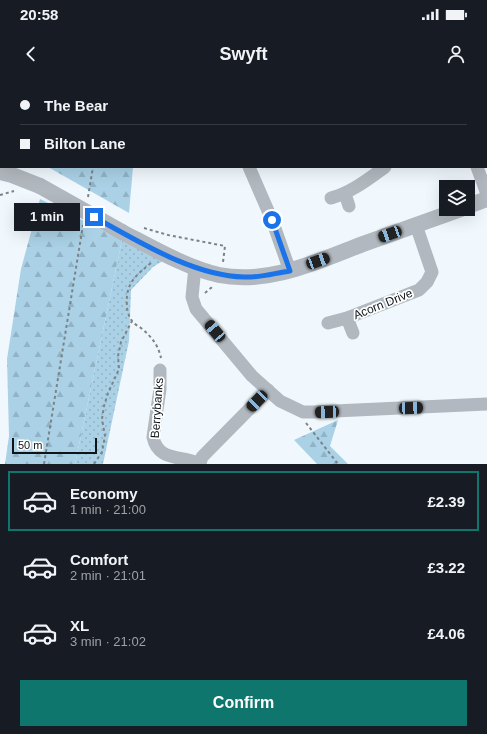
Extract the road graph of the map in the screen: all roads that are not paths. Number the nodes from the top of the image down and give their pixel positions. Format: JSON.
{"nodes":[{"id":1,"x":249,"y":168,"type":"edge"},
{"id":2,"x":384,"y":168,"type":"edge"},
{"id":3,"x":477,"y":168,"type":"edge"},
{"id":4,"x":0,"y":172,"type":"edge"},
{"id":5,"x":487,"y":194,"type":"edge"},
{"id":6,"x":331,"y":198,"type":"dead end"},
{"id":7,"x":487,"y":199,"type":"edge"},
{"id":8,"x":475,"y":203,"type":"edge"},
{"id":9,"x":442,"y":216,"type":"edge"},
{"id":10,"x":416,"y":226,"type":"junction"},
{"id":11,"x":194,"y":267,"type":"junction"},
{"id":12,"x":290,"y":271,"type":"junction"},
{"id":13,"x":347,"y":318,"type":"junction"},
{"id":14,"x":328,"y":323,"type":"dead end"},
{"id":15,"x":353,"y":333,"type":"dead end"},
{"id":16,"x":160,"y":364,"type":"road end"},
{"id":17,"x":268,"y":390,"type":"junction"},
{"id":18,"x":487,"y":404,"type":"edge"},
{"id":19,"x":200,"y":464,"type":"edge"}],
"edges":[{"from":1,"to":12,"type":"street"},
{"from":2,"to":6,"type":"street"},
{"from":3,"to":5,"type":"street"},
{"from":4,"to":11,"type":"street","bridge":true},
{"from":7,"to":8,"type":"street"},
{"from":9,"to":10,"type":"street"},
{"from":10,"to":12,"type":"street"},
{"from":10,"to":13,"type":"street","name":"Acorn Drive"},
{"from":11,"to":12,"type":"street"},
{"from":11,"to":17,"type":"street"},
{"from":13,"to":14,"type":"street","name":"Acorn Drive"},
{"from":13,"to":15,"type":"street","name":"Acorn Drive"},
{"from":16,"to":19,"type":"street","name":"Berrybanks"},
{"from":17,"to":18,"type":"street"},
{"from":17,"to":19,"type":"street","name":"Berrybanks"}]}
